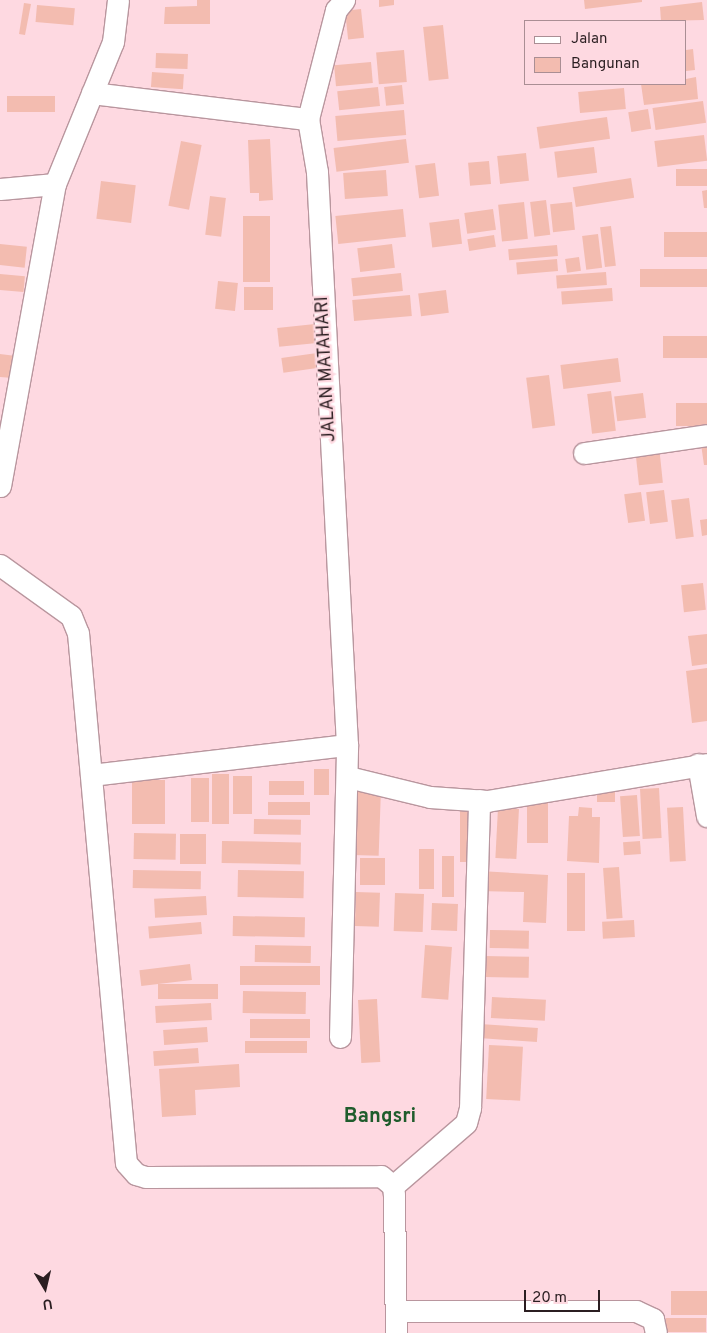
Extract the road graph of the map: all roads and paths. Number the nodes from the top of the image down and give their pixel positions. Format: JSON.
{"nodes":[{"id":1,"x":118,"y":0,"type":"edge"},
{"id":2,"x":344,"y":0,"type":"edge"},
{"id":3,"x":92,"y":93,"type":"junction"},
{"id":4,"x":308,"y":119,"type":"junction"},
{"id":5,"x":55,"y":184,"type":"junction"},
{"id":6,"x":0,"y":189,"type":"edge"},
{"id":7,"x":707,"y":435,"type":"edge"},
{"id":8,"x":584,"y":453,"type":"dead end"},
{"id":9,"x":0,"y":486,"type":"edge"},
{"id":10,"x":0,"y":565,"type":"edge"},
{"id":11,"x":347,"y":745,"type":"junction"},
{"id":12,"x":703,"y":764,"type":"edge"},
{"id":13,"x":91,"y":775,"type":"junction"},
{"id":14,"x":348,"y":777,"type":"junction"},
{"id":15,"x":479,"y":800,"type":"junction"},
{"id":16,"x":707,"y":816,"type":"edge"},
{"id":17,"x":340,"y":1037,"type":"dead end"},
{"id":18,"x":393,"y":1186,"type":"junction"},
{"id":19,"x":398,"y":1311,"type":"junction"},
{"id":20,"x":396,"y":1333,"type":"edge"},
{"id":21,"x":656,"y":1333,"type":"edge"}],
"edges":[{"from":1,"to":3,"type":"street"},
{"from":2,"to":4,"type":"street","name":"JALAN MATAHARI"},
{"from":3,"to":4,"type":"street"},
{"from":3,"to":5,"type":"street"},
{"from":4,"to":11,"type":"street","name":"JALAN MATAHARI"},
{"from":5,"to":6,"type":"street"},
{"from":5,"to":9,"type":"street"},
{"from":7,"to":8,"type":"street"},
{"from":10,"to":13,"type":"street"},
{"from":11,"to":13,"type":"street"},
{"from":11,"to":14,"type":"street","name":"JALAN MATAHARI"},
{"from":12,"to":15,"type":"street"},
{"from":12,"to":16,"type":"street"},
{"from":13,"to":18,"type":"street"},
{"from":14,"to":15,"type":"street"},
{"from":14,"to":17,"type":"street","name":"JALAN MATAHARI"},
{"from":15,"to":18,"type":"street"},
{"from":18,"to":19,"type":"street"},
{"from":19,"to":20,"type":"street"},
{"from":19,"to":21,"type":"street"}]}
